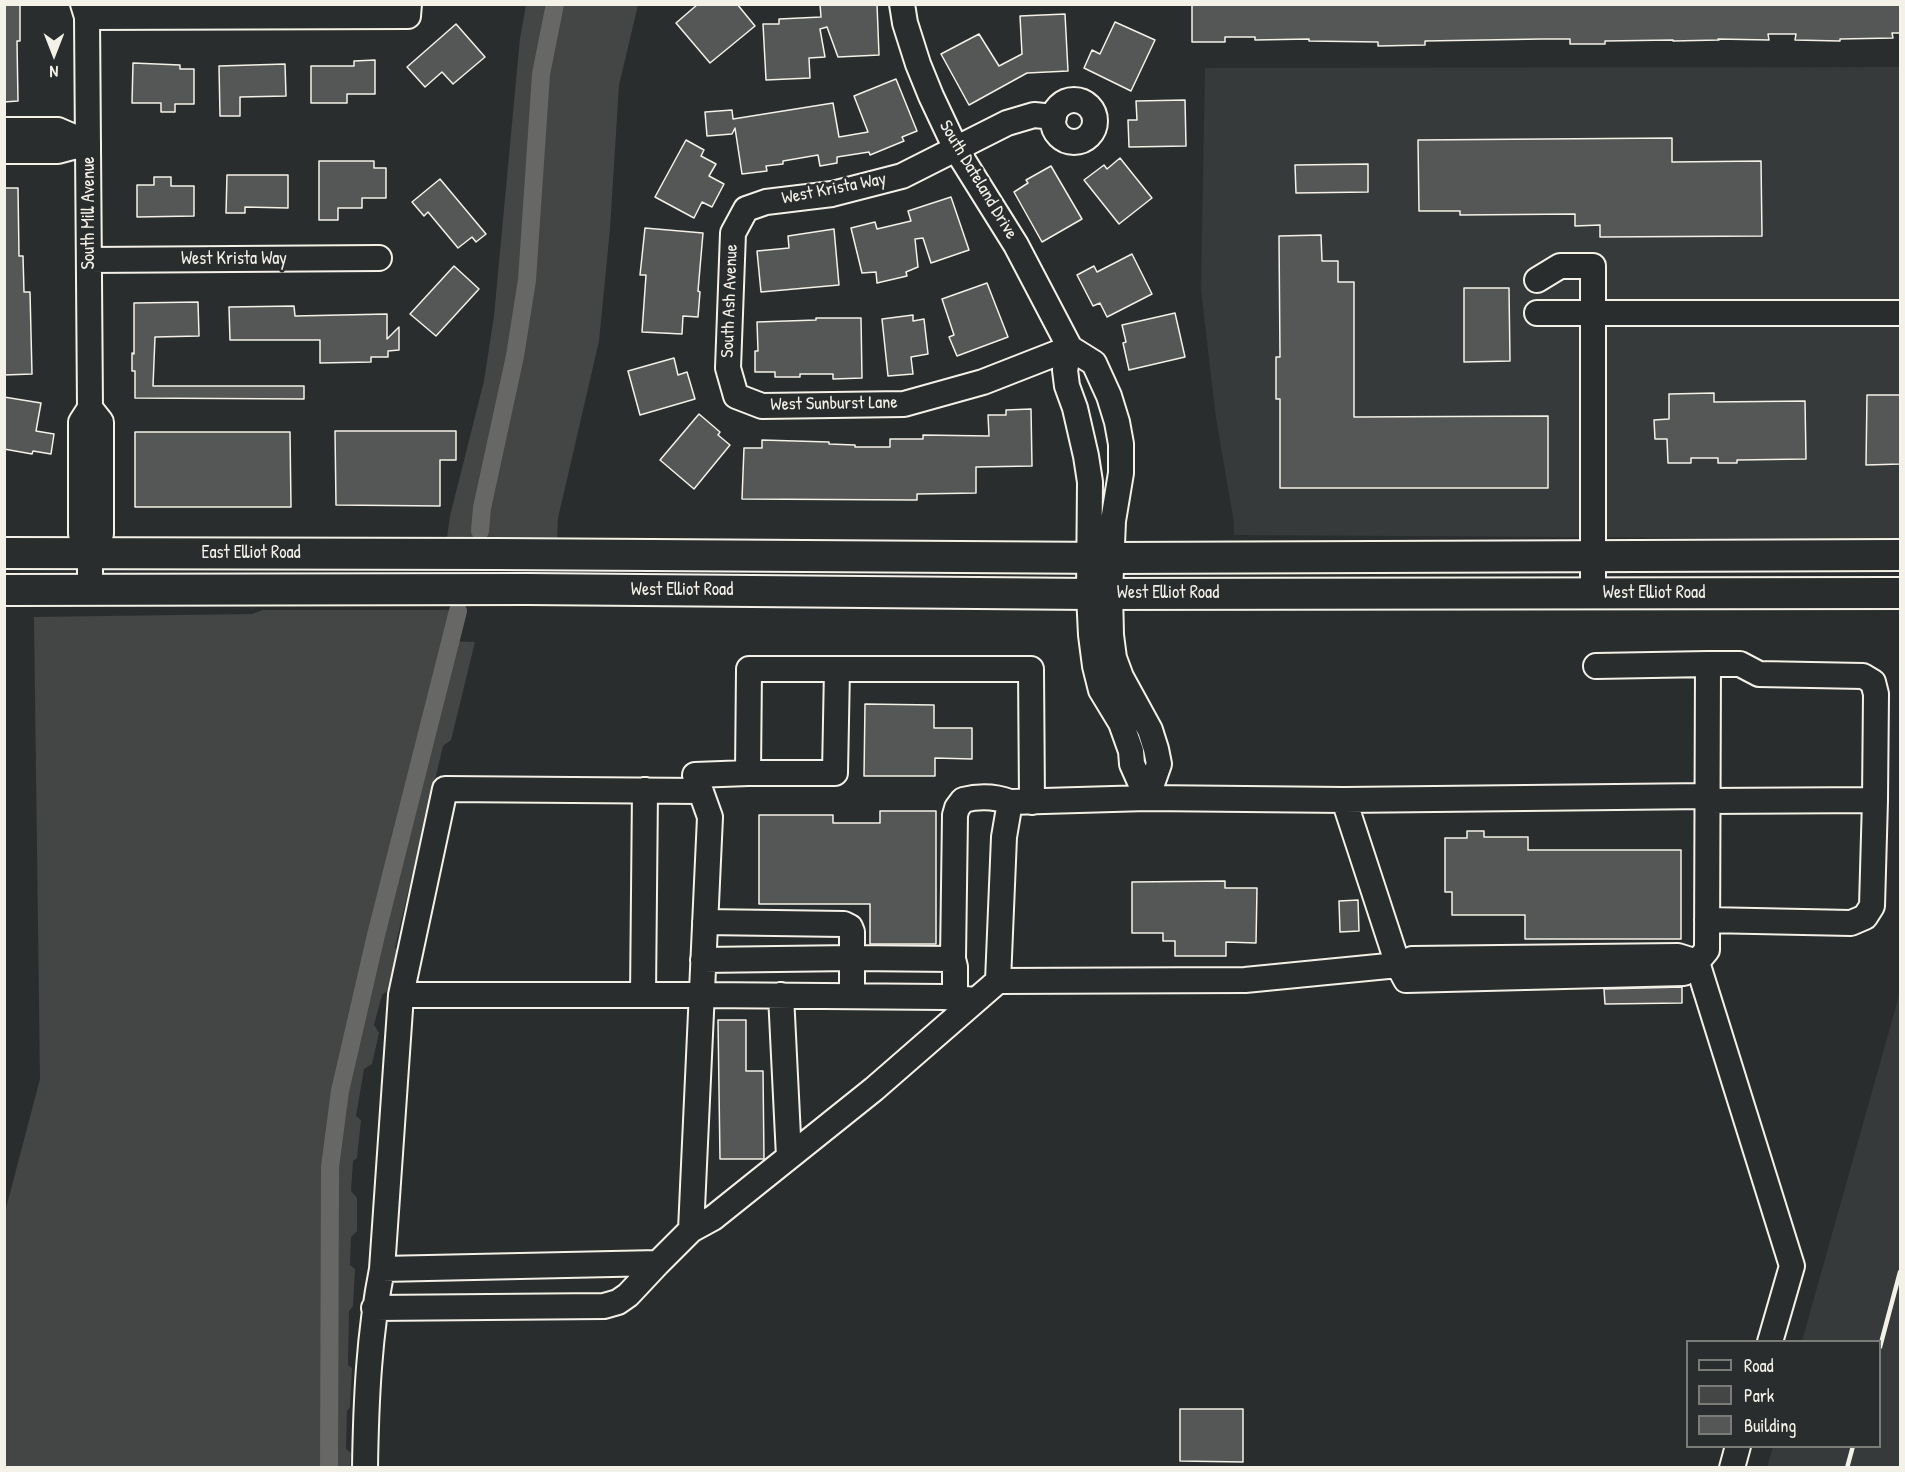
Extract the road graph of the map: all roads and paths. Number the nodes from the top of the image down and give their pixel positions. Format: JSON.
{"nodes":[{"id":1,"x":902,"y":4,"type":"edge"},
{"id":2,"x":87,"y":9,"type":"edge"},
{"id":3,"x":408,"y":10,"type":"edge"},
{"id":4,"x":1054,"y":117,"type":"dead end"},
{"id":5,"x":4,"y":130,"type":"edge"},
{"id":6,"x":88,"y":143,"type":"junction"},
{"id":7,"x":956,"y":148,"type":"junction"},
{"id":8,"x":4,"y":151,"type":"edge"},
{"id":9,"x":746,"y":209,"type":"joint"},
{"id":10,"x":379,"y":258,"type":"dead end"},
{"id":11,"x":89,"y":260,"type":"junction"},
{"id":12,"x":1537,"y":280,"type":"dead end"},
{"id":13,"x":1537,"y":313,"type":"dead end"},
{"id":14,"x":1593,"y":313,"type":"junction"},
{"id":15,"x":1900,"y":313,"type":"edge"},
{"id":16,"x":1070,"y":348,"type":"junction"},
{"id":17,"x":736,"y":396,"type":"joint"},
{"id":18,"x":4,"y":553,"type":"edge"},
{"id":19,"x":90,"y":553,"type":"junction"},
{"id":20,"x":497,"y":554,"type":"joint"},
{"id":21,"x":1900,"y":555,"type":"edge"},
{"id":22,"x":1593,"y":556,"type":"junction"},
{"id":23,"x":1102,"y":557,"type":"junction"},
{"id":24,"x":436,"y":589,"type":"joint"},
{"id":25,"x":4,"y":590,"type":"edge"},
{"id":26,"x":90,"y":590,"type":"junction"},
{"id":27,"x":1100,"y":593,"type":"junction"},
{"id":28,"x":1593,"y":593,"type":"junction"},
{"id":29,"x":1900,"y":593,"type":"edge"},
{"id":30,"x":1707,"y":664,"type":"junction"},
{"id":31,"x":1596,"y":666,"type":"dead end"},
{"id":32,"x":837,"y":669,"type":"junction"},
{"id":33,"x":748,"y":773,"type":"junction"},
{"id":34,"x":645,"y":790,"type":"junction"},
{"id":35,"x":700,"y":790,"type":"junction"},
{"id":36,"x":1147,"y":798,"type":"junction"},
{"id":37,"x":1707,"y":798,"type":"junction"},
{"id":38,"x":1344,"y":800,"type":"junction"},
{"id":39,"x":1875,"y":800,"type":"junction"},
{"id":40,"x":1021,"y":802,"type":"junction"},
{"id":41,"x":1707,"y":920,"type":"junction"},
{"id":42,"x":705,"y":922,"type":"junction"},
{"id":43,"x":852,"y":958,"type":"junction"},
{"id":44,"x":953,"y":959,"type":"junction"},
{"id":45,"x":703,"y":960,"type":"junction"},
{"id":46,"x":1696,"y":962,"type":"junction"},
{"id":47,"x":1398,"y":965,"type":"junction"},
{"id":48,"x":998,"y":981,"type":"junction"},
{"id":49,"x":401,"y":995,"type":"junction"},
{"id":50,"x":643,"y":995,"type":"junction"},
{"id":51,"x":702,"y":995,"type":"junction"},
{"id":52,"x":781,"y":995,"type":"junction"},
{"id":53,"x":852,"y":996,"type":"junction"},
{"id":54,"x":965,"y":999,"type":"junction"},
{"id":55,"x":789,"y":1157,"type":"junction"},
{"id":56,"x":691,"y":1230,"type":"junction"},
{"id":57,"x":658,"y":1263,"type":"junction"},
{"id":58,"x":382,"y":1269,"type":"junction"},
{"id":59,"x":374,"y":1308,"type":"junction"},
{"id":60,"x":1770,"y":1340,"type":"edge"},
{"id":61,"x":1737,"y":1448,"type":"edge"},
{"id":62,"x":365,"y":1467,"type":"edge"},
{"id":63,"x":1732,"y":1467,"type":"edge"}],
"edges":[{"from":1,"to":7,"type":"street","name":"South Dateland Drive"},
{"from":2,"to":3,"type":"street"},
{"from":2,"to":6,"type":"street","name":"South Mill Avenue"},
{"from":4,"to":7,"type":"street","name":"West Krista Way"},
{"from":5,"to":6,"type":"street"},
{"from":6,"to":8,"type":"street"},
{"from":6,"to":11,"type":"street","name":"South Mill Avenue"},
{"from":7,"to":9,"type":"street","name":"West Krista Way"},
{"from":7,"to":16,"type":"street","name":"South Dateland Drive"},
{"from":9,"to":17,"type":"street","name":"South Ash Avenue"},
{"from":10,"to":11,"type":"street","name":"West Krista Way"},
{"from":11,"to":19,"type":"street","name":"South Mill Avenue"},
{"from":12,"to":14,"type":"street"},
{"from":13,"to":14,"type":"street"},
{"from":14,"to":15,"type":"street"},
{"from":14,"to":22,"type":"street"},
{"from":16,"to":17,"type":"street","name":"West Sunburst Lane"},
{"from":16,"to":23,"type":"street","name":"South Dateland Drive"},
{"from":16,"to":23,"type":"street","name":"South Dateland Drive"},
{"from":18,"to":19,"type":"main road","name":"East Elliot Road"},
{"from":19,"to":20,"type":"main road","name":"East Elliot Road"},
{"from":19,"to":26,"type":"street","name":"South Mill Avenue"},
{"from":20,"to":23,"type":"main road","name":"West Elliot Road"},
{"from":21,"to":22,"type":"main road","name":"West Elliot Road"},
{"from":22,"to":23,"type":"main road","name":"West Elliot Road"},
{"from":22,"to":28,"type":"street"},
{"from":23,"to":27,"type":"street","name":"South Dateland Drive"},
{"from":24,"to":26,"type":"main road","name":"East Elliot Road"},
{"from":24,"to":27,"type":"main road","name":"West Elliot Road"},
{"from":25,"to":26,"type":"main road","name":"East Elliot Road"},
{"from":27,"to":28,"type":"main road","name":"West Elliot Road"},
{"from":27,"to":36,"type":"street","name":"South Dateland Drive"},
{"from":28,"to":29,"type":"main road","name":"West Elliot Road"},
{"from":30,"to":31,"type":"street"},
{"from":30,"to":37,"type":"street"},
{"from":30,"to":39,"type":"street"},
{"from":32,"to":33,"type":"street"},
{"from":32,"to":33,"type":"street"},
{"from":32,"to":40,"type":"street"},
{"from":33,"to":35,"type":"street"},
{"from":34,"to":35,"type":"street"},
{"from":34,"to":49,"type":"street"},
{"from":34,"to":50,"type":"street"},
{"from":35,"to":42,"type":"street"},
{"from":36,"to":38,"type":"street"},
{"from":36,"to":40,"type":"street"},
{"from":37,"to":38,"type":"street"},
{"from":37,"to":39,"type":"street"},
{"from":37,"to":41,"type":"street"},
{"from":38,"to":47,"type":"street"},
{"from":39,"to":41,"type":"street"},
{"from":40,"to":44,"type":"street"},
{"from":40,"to":48,"type":"street"},
{"from":41,"to":46,"type":"street"},
{"from":42,"to":43,"type":"street"},
{"from":42,"to":45,"type":"street"},
{"from":43,"to":44,"type":"street"},
{"from":43,"to":45,"type":"street"},
{"from":43,"to":53,"type":"street"},
{"from":44,"to":54,"type":"street"},
{"from":45,"to":51,"type":"street"},
{"from":46,"to":47,"type":"street"},
{"from":46,"to":60,"type":"street"},
{"from":47,"to":48,"type":"street"},
{"from":48,"to":54,"type":"street"},
{"from":49,"to":50,"type":"street"},
{"from":49,"to":58,"type":"street"},
{"from":50,"to":51,"type":"street"},
{"from":51,"to":52,"type":"street"},
{"from":51,"to":56,"type":"street"},
{"from":52,"to":53,"type":"street"},
{"from":52,"to":55,"type":"street"},
{"from":53,"to":54,"type":"street"},
{"from":54,"to":55,"type":"street"},
{"from":55,"to":56,"type":"street"},
{"from":56,"to":57,"type":"street"},
{"from":57,"to":58,"type":"street"},
{"from":57,"to":59,"type":"street"},
{"from":58,"to":59,"type":"street"},
{"from":59,"to":62,"type":"street"},
{"from":61,"to":63,"type":"street"}]}
